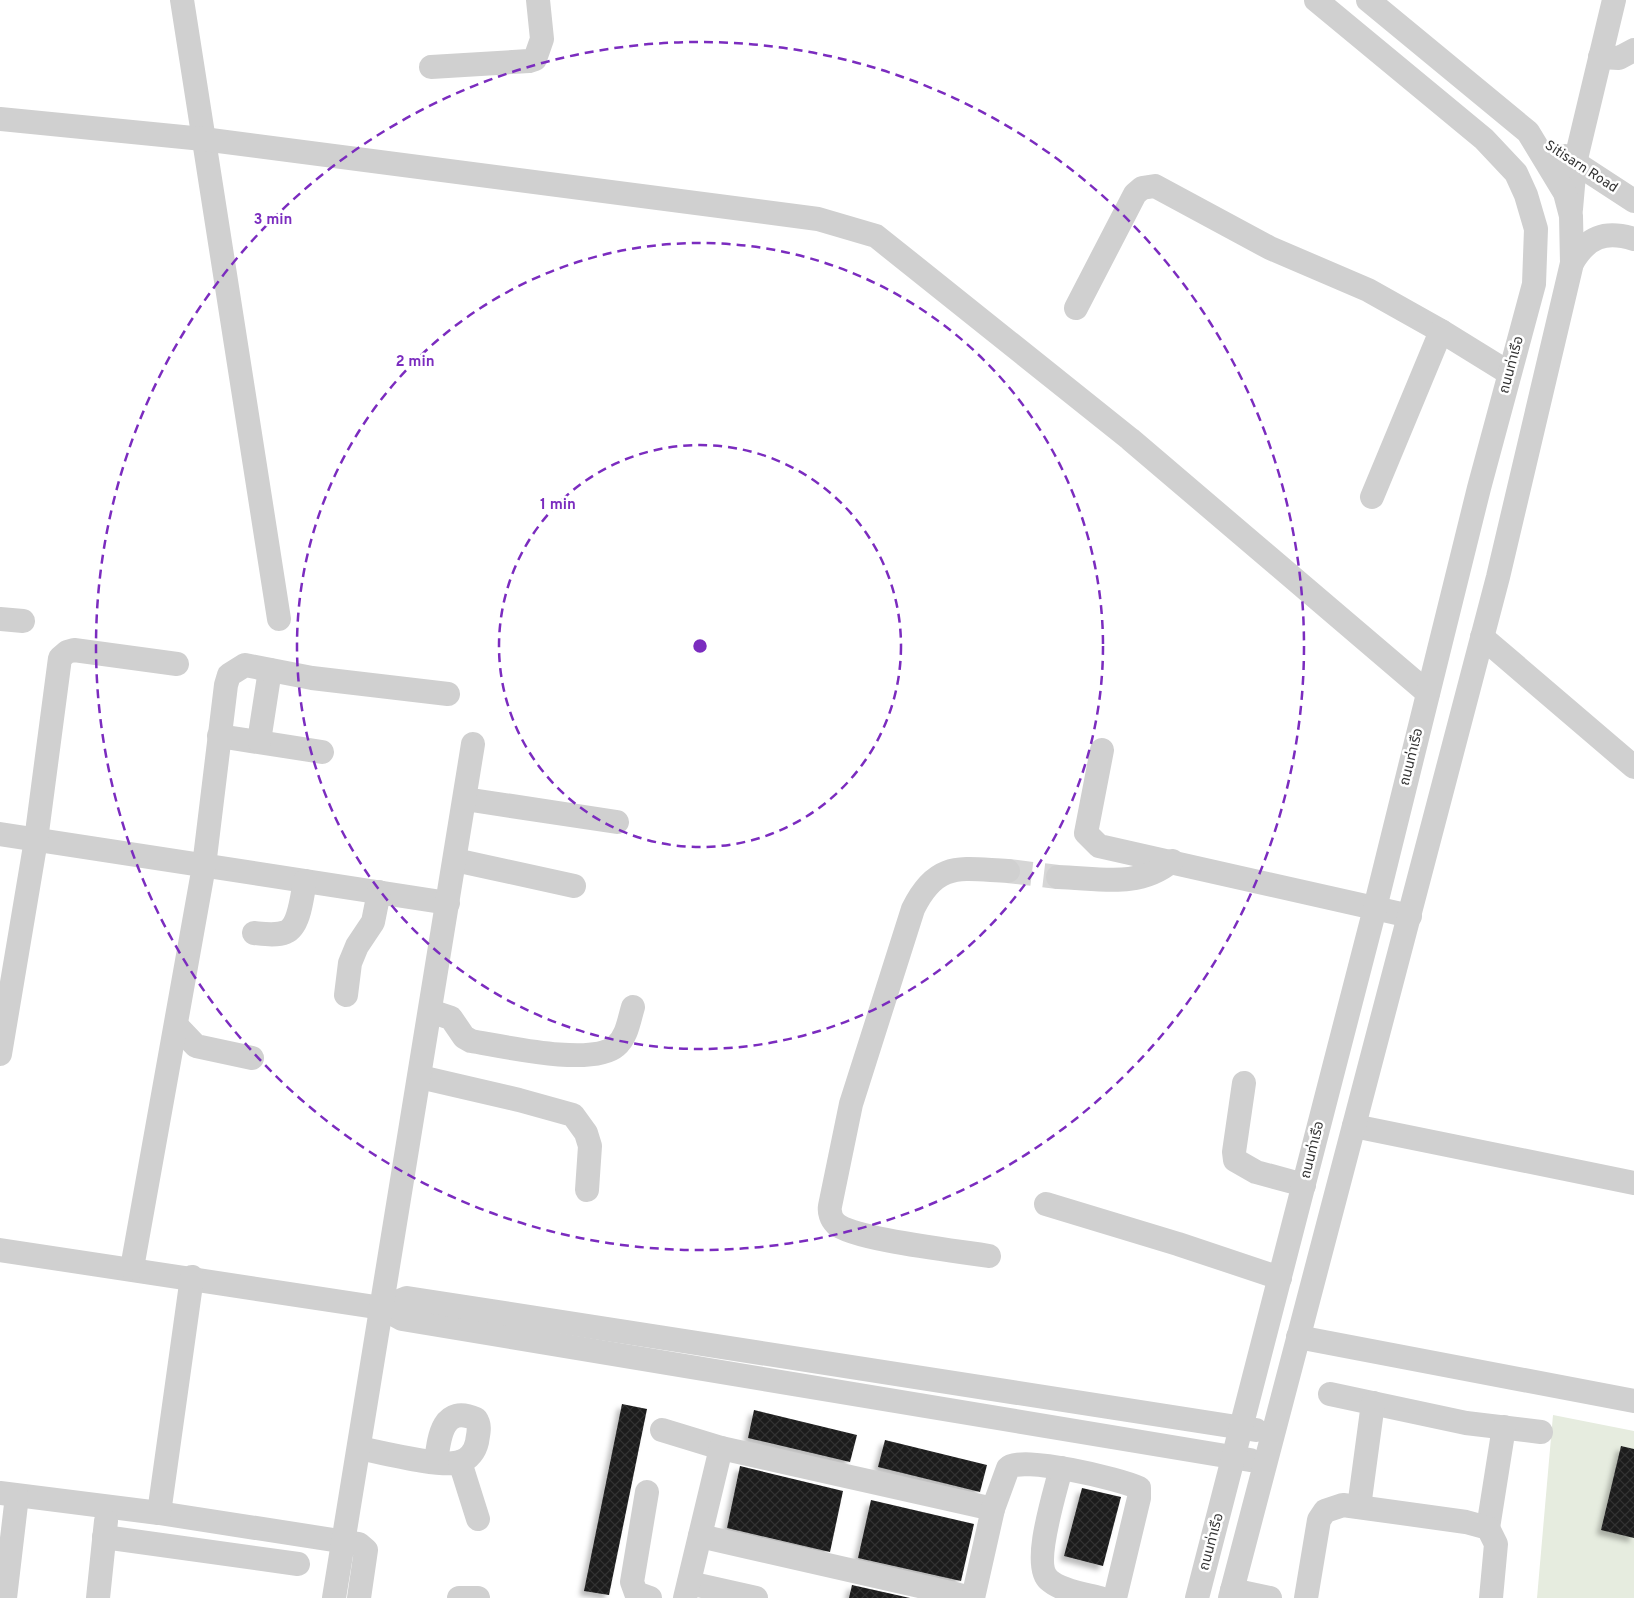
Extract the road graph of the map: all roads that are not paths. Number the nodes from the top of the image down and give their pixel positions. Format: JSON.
{"nodes":[{"id":1,"x":182,"y":0,"type":"edge"},
{"id":2,"x":538,"y":0,"type":"edge"},
{"id":3,"x":1316,"y":0,"type":"edge"},
{"id":4,"x":1368,"y":0,"type":"edge"},
{"id":5,"x":1614,"y":0,"type":"edge"},
{"id":6,"x":1634,"y":50,"type":"edge"},
{"id":7,"x":1600,"y":57,"type":"junction"},
{"id":8,"x":431,"y":67,"type":"dead end"},
{"id":9,"x":0,"y":119,"type":"edge"},
{"id":10,"x":1528,"y":132,"type":"junction"},
{"id":11,"x":203,"y":139,"type":"junction"},
{"id":12,"x":1576,"y":163,"type":"junction"},
{"id":13,"x":1634,"y":201,"type":"edge"},
{"id":14,"x":1571,"y":216,"type":"junction"},
{"id":15,"x":1634,"y":239,"type":"edge"},
{"id":16,"x":1572,"y":263,"type":"junction"},
{"id":17,"x":1076,"y":308,"type":"dead end"},
{"id":18,"x":1441,"y":331,"type":"junction"},
{"id":19,"x":1509,"y":373,"type":"junction"},
{"id":20,"x":1372,"y":497,"type":"dead end"},
{"id":21,"x":279,"y":619,"type":"dead end"},
{"id":22,"x":1482,"y":637,"type":"junction"},
{"id":23,"x":177,"y":664,"type":"dead end"},
{"id":24,"x":270,"y":670,"type":"junction"},
{"id":25,"x":1428,"y":693,"type":"junction"},
{"id":26,"x":448,"y":694,"type":"dead end"},
{"id":27,"x":220,"y":736,"type":"junction"},
{"id":28,"x":259,"y":741,"type":"junction"},
{"id":29,"x":473,"y":744,"type":"dead end"},
{"id":30,"x":1102,"y":750,"type":"dead end"},
{"id":31,"x":322,"y":752,"type":"dead end"},
{"id":32,"x":1634,"y":766,"type":"edge"},
{"id":33,"x":464,"y":799,"type":"junction"},
{"id":34,"x":617,"y":822,"type":"dead end"},
{"id":35,"x":0,"y":834,"type":"edge"},
{"id":36,"x":36,"y":840,"type":"junction"},
{"id":37,"x":455,"y":860,"type":"junction"},
{"id":38,"x":1172,"y":861,"type":"junction"},
{"id":39,"x":204,"y":866,"type":"junction"},
{"id":40,"x":1008,"y":872,"type":"tunnel mouth"},
{"id":41,"x":1058,"y":877,"type":"tunnel mouth"},
{"id":42,"x":306,"y":881,"type":"junction"},
{"id":43,"x":574,"y":886,"type":"dead end"},
{"id":44,"x":379,"y":892,"type":"junction"},
{"id":45,"x":448,"y":903,"type":"junction"},
{"id":46,"x":1375,"y":906,"type":"junction"},
{"id":47,"x":1410,"y":916,"type":"junction"},
{"id":48,"x":254,"y":933,"type":"dead end"},
{"id":49,"x":5,"y":987,"type":"edge"},
{"id":50,"x":346,"y":995,"type":"dead end"},
{"id":51,"x":633,"y":1007,"type":"dead end"},
{"id":52,"x":430,"y":1011,"type":"junction"},
{"id":53,"x":176,"y":1025,"type":"junction"},
{"id":54,"x":0,"y":1054,"type":"edge"},
{"id":55,"x":252,"y":1058,"type":"dead end"},
{"id":56,"x":420,"y":1077,"type":"junction"},
{"id":57,"x":1244,"y":1083,"type":"dead end"},
{"id":58,"x":1354,"y":1126,"type":"junction"},
{"id":59,"x":1634,"y":1183,"type":"edge"},
{"id":60,"x":1304,"y":1185,"type":"junction"},
{"id":61,"x":587,"y":1190,"type":"dead end"},
{"id":62,"x":1046,"y":1204,"type":"dead end"},
{"id":63,"x":0,"y":1250,"type":"edge"},
{"id":64,"x":989,"y":1256,"type":"dead end"},
{"id":65,"x":132,"y":1268,"type":"junction"},
{"id":66,"x":192,"y":1277,"type":"junction"},
{"id":67,"x":1280,"y":1278,"type":"junction"},
{"id":68,"x":382,"y":1308,"type":"junction"},
{"id":69,"x":1298,"y":1337,"type":"junction"},
{"id":70,"x":1330,"y":1394,"type":"dead end"},
{"id":71,"x":1634,"y":1402,"type":"edge"},
{"id":72,"x":1373,"y":1403,"type":"junction"},
{"id":73,"x":1504,"y":1427,"type":"junction"},
{"id":74,"x":1242,"y":1428,"type":"junction"},
{"id":75,"x":662,"y":1430,"type":"dead end"},
{"id":76,"x":1272,"y":1432,"type":"junction"},
{"id":77,"x":1541,"y":1432,"type":"dead end"},
{"id":78,"x":359,"y":1448,"type":"junction"},
{"id":79,"x":721,"y":1448,"type":"junction"},
{"id":80,"x":1234,"y":1457,"type":"junction"},
{"id":81,"x":436,"y":1462,"type":"junction"},
{"id":82,"x":460,"y":1462,"type":"junction"},
{"id":83,"x":1264,"y":1462,"type":"junction"},
{"id":84,"x":1061,"y":1468,"type":"junction"},
{"id":85,"x":647,"y":1492,"type":"dead end"},
{"id":86,"x":8,"y":1494,"type":"edge"},
{"id":87,"x":107,"y":1507,"type":"junction"},
{"id":88,"x":1359,"y":1507,"type":"junction"},
{"id":89,"x":993,"y":1509,"type":"junction"},
{"id":90,"x":160,"y":1513,"type":"junction"},
{"id":91,"x":478,"y":1519,"type":"dead end"},
{"id":92,"x":1488,"y":1528,"type":"junction"},
{"id":93,"x":700,"y":1536,"type":"junction"},
{"id":94,"x":104,"y":1537,"type":"junction"},
{"id":95,"x":344,"y":1541,"type":"junction"},
{"id":96,"x":298,"y":1564,"type":"dead end"},
{"id":97,"x":687,"y":1590,"type":"edge"},
{"id":98,"x":1231,"y":1594,"type":"edge"},
{"id":99,"x":5,"y":1598,"type":"edge"},
{"id":100,"x":98,"y":1598,"type":"edge"},
{"id":101,"x":334,"y":1598,"type":"edge"},
{"id":102,"x":359,"y":1598,"type":"edge"},
{"id":103,"x":458,"y":1598,"type":"edge"},
{"id":104,"x":478,"y":1598,"type":"edge"},
{"id":105,"x":650,"y":1598,"type":"edge"},
{"id":106,"x":756,"y":1598,"type":"edge"},
{"id":107,"x":973,"y":1598,"type":"edge"},
{"id":108,"x":1099,"y":1598,"type":"edge"},
{"id":109,"x":1115,"y":1598,"type":"edge"},
{"id":110,"x":1197,"y":1598,"type":"edge"},
{"id":111,"x":1270,"y":1598,"type":"edge"},
{"id":112,"x":1306,"y":1598,"type":"edge"},
{"id":113,"x":1491,"y":1598,"type":"edge"}],
"edges":[{"from":1,"to":11,"type":"street"},
{"from":2,"to":8,"type":"street"},
{"from":3,"to":19,"type":"street","name":"ถนนท่าเรือ"},
{"from":4,"to":10,"type":"street"},
{"from":5,"to":7,"type":"street"},
{"from":6,"to":7,"type":"street"},
{"from":7,"to":12,"type":"street"},
{"from":9,"to":11,"type":"street"},
{"from":10,"to":12,"type":"street","name":"Sitisarn Road"},
{"from":10,"to":14,"type":"street"},
{"from":11,"to":21,"type":"street"},
{"from":11,"to":25,"type":"street"},
{"from":12,"to":13,"type":"street","name":"Sitisarn Road"},
{"from":12,"to":14,"type":"street"},
{"from":14,"to":16,"type":"street"},
{"from":15,"to":16,"type":"street"},
{"from":16,"to":22,"type":"street"},
{"from":17,"to":18,"type":"street"},
{"from":18,"to":19,"type":"street"},
{"from":18,"to":20,"type":"street"},
{"from":19,"to":25,"type":"street","name":"ถนนท่าเรือ"},
{"from":22,"to":32,"type":"street"},
{"from":22,"to":47,"type":"street"},
{"from":23,"to":36,"type":"street"},
{"from":24,"to":26,"type":"street"},
{"from":24,"to":27,"type":"street"},
{"from":24,"to":28,"type":"street"},
{"from":25,"to":46,"type":"street","name":"ถนนท่าเรือ"},
{"from":27,"to":28,"type":"street"},
{"from":27,"to":39,"type":"street"},
{"from":28,"to":31,"type":"street"},
{"from":29,"to":33,"type":"street"},
{"from":30,"to":38,"type":"street"},
{"from":33,"to":34,"type":"street"},
{"from":33,"to":37,"type":"street"},
{"from":35,"to":36,"type":"street"},
{"from":36,"to":39,"type":"street"},
{"from":36,"to":49,"type":"street"},
{"from":37,"to":43,"type":"street"},
{"from":37,"to":45,"type":"street"},
{"from":38,"to":41,"type":"street"},
{"from":38,"to":46,"type":"street"},
{"from":39,"to":42,"type":"street"},
{"from":39,"to":53,"type":"street"},
{"from":40,"to":64,"type":"street"},
{"from":42,"to":44,"type":"street"},
{"from":42,"to":48,"type":"street"},
{"from":44,"to":45,"type":"street"},
{"from":44,"to":50,"type":"street"},
{"from":45,"to":52,"type":"street"},
{"from":46,"to":47,"type":"street"},
{"from":46,"to":60,"type":"street","name":"ถนนท่าเรือ"},
{"from":47,"to":58,"type":"street"},
{"from":49,"to":54,"type":"street"},
{"from":51,"to":52,"type":"street"},
{"from":52,"to":56,"type":"street"},
{"from":53,"to":55,"type":"street"},
{"from":53,"to":65,"type":"street"},
{"from":56,"to":61,"type":"street"},
{"from":56,"to":68,"type":"street"},
{"from":57,"to":60,"type":"street"},
{"from":58,"to":59,"type":"street"},
{"from":58,"to":69,"type":"street"},
{"from":60,"to":67,"type":"street","name":"ถนนท่าเรือ"},
{"from":62,"to":67,"type":"street"},
{"from":63,"to":65,"type":"street"},
{"from":65,"to":66,"type":"street"},
{"from":66,"to":68,"type":"street"},
{"from":66,"to":90,"type":"street"},
{"from":67,"to":74,"type":"street","name":"ถนนท่าเรือ"},
{"from":68,"to":74,"type":"street"},
{"from":68,"to":78,"type":"street"},
{"from":68,"to":80,"type":"street"},
{"from":69,"to":71,"type":"street"},
{"from":69,"to":76,"type":"street"},
{"from":70,"to":72,"type":"street"},
{"from":72,"to":73,"type":"street"},
{"from":72,"to":88,"type":"street"},
{"from":73,"to":77,"type":"street"},
{"from":73,"to":92,"type":"street"},
{"from":74,"to":76,"type":"street"},
{"from":74,"to":80,"type":"street","name":"ถนนท่าเรือ"},
{"from":75,"to":79,"type":"street"},
{"from":76,"to":83,"type":"street"},
{"from":78,"to":81,"type":"street"},
{"from":78,"to":95,"type":"street"},
{"from":79,"to":89,"type":"street"},
{"from":79,"to":93,"type":"street"},
{"from":80,"to":83,"type":"street"},
{"from":80,"to":110,"type":"street","name":"ถนนท่าเรือ"},
{"from":81,"to":82,"type":"street"},
{"from":81,"to":82,"type":"street"},
{"from":82,"to":91,"type":"street"},
{"from":83,"to":98,"type":"street"},
{"from":84,"to":89,"type":"street"},
{"from":84,"to":108,"type":"street"},
{"from":84,"to":109,"type":"street"},
{"from":85,"to":105,"type":"street"},
{"from":86,"to":87,"type":"street"},
{"from":86,"to":99,"type":"street"},
{"from":87,"to":90,"type":"street"},
{"from":87,"to":94,"type":"street"},
{"from":88,"to":92,"type":"street"},
{"from":88,"to":112,"type":"street"},
{"from":89,"to":107,"type":"street"},
{"from":90,"to":95,"type":"street"},
{"from":92,"to":113,"type":"street"},
{"from":93,"to":97,"type":"street"},
{"from":93,"to":107,"type":"street"},
{"from":94,"to":96,"type":"street"},
{"from":94,"to":100,"type":"street"},
{"from":95,"to":101,"type":"street"},
{"from":95,"to":102,"type":"street"},
{"from":97,"to":106,"type":"street"},
{"from":98,"to":111,"type":"street"},
{"from":103,"to":104,"type":"street"}]}
